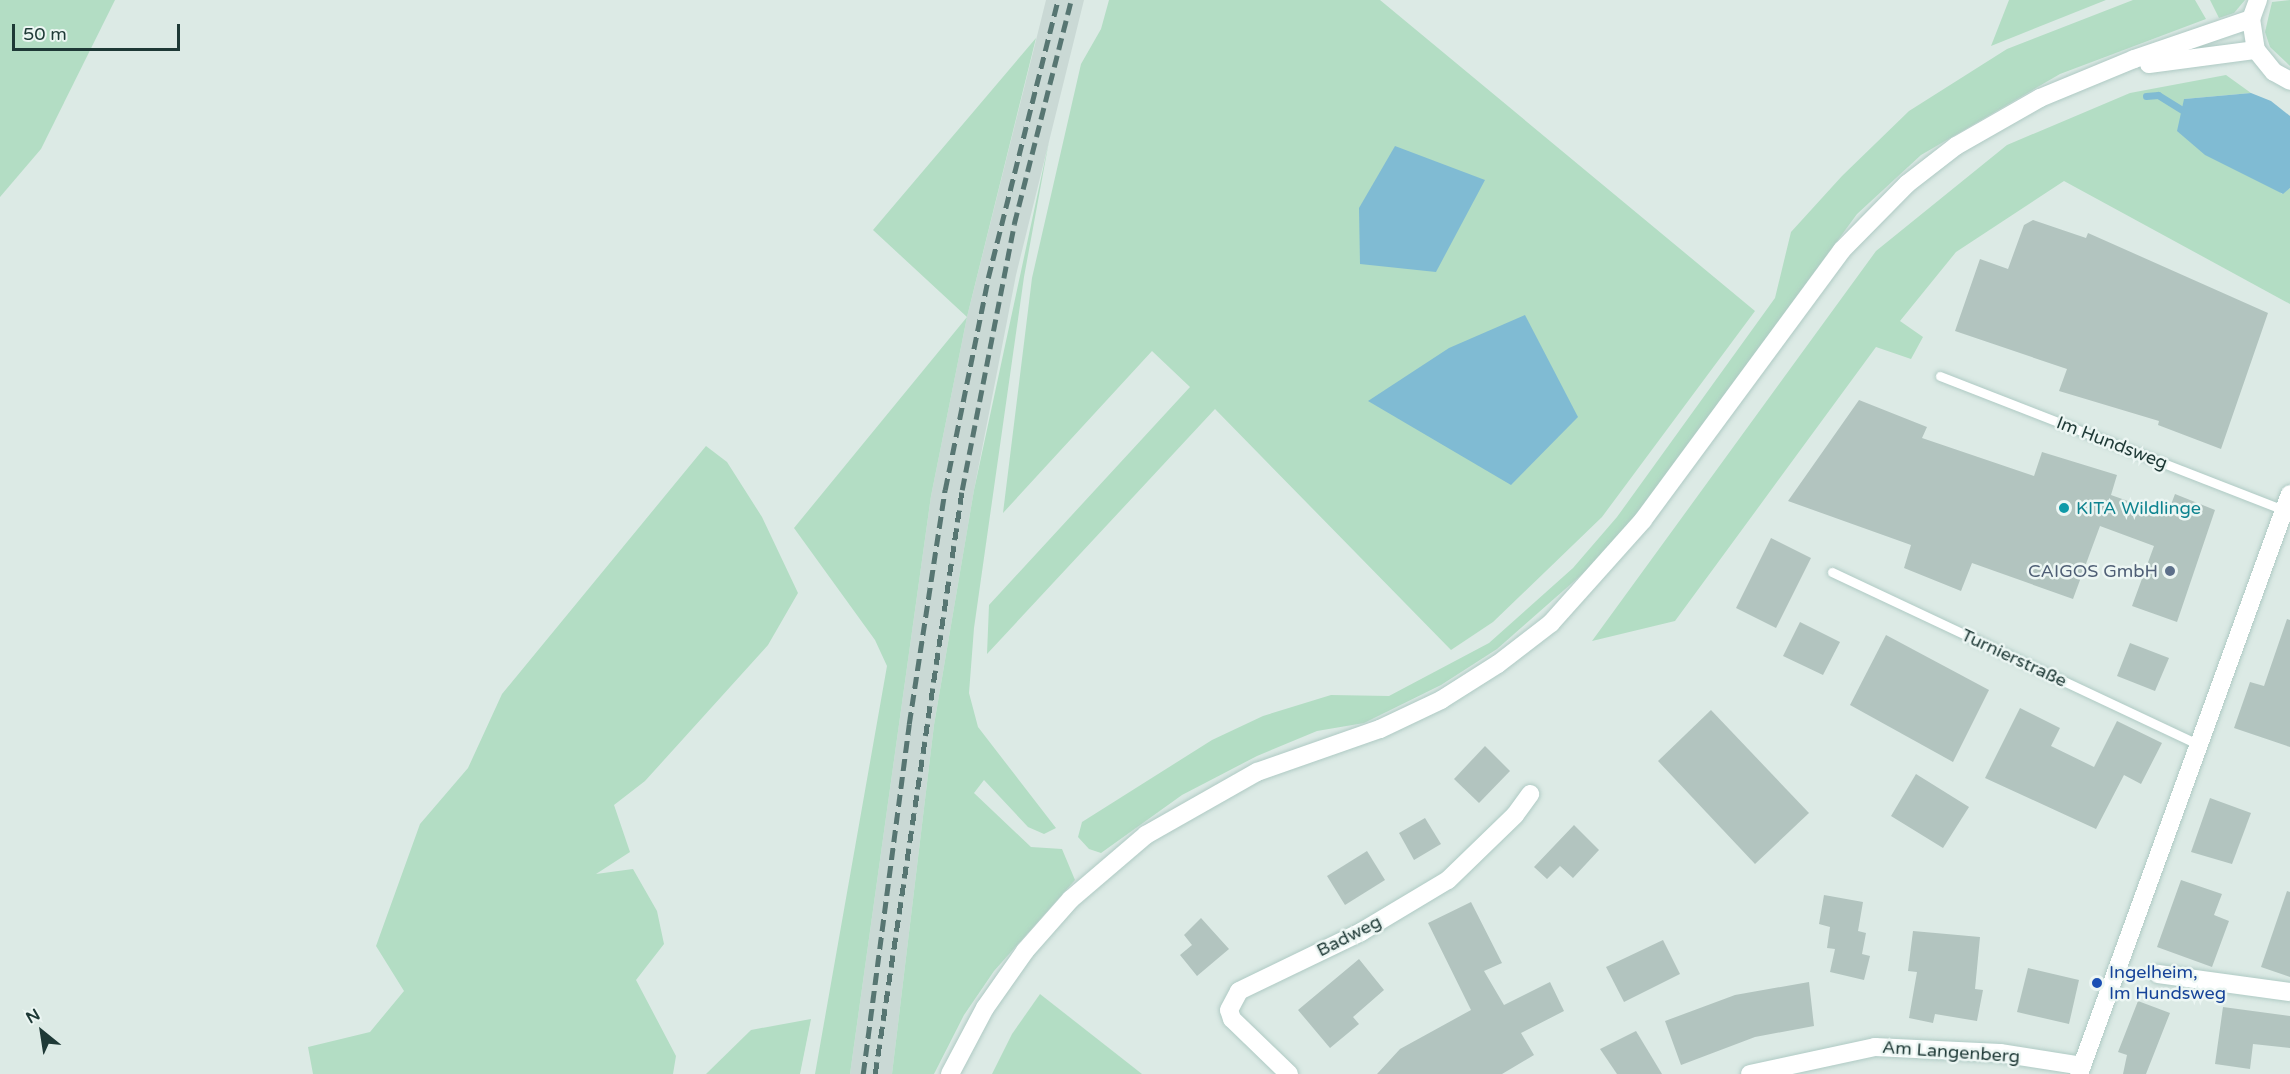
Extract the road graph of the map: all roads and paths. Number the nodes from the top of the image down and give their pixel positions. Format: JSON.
{"nodes":[{"id":1,"x":2258,"y":0,"type":"edge"},
{"id":2,"x":2251,"y":20,"type":"junction"},
{"id":3,"x":2256,"y":50,"type":"junction"},
{"id":4,"x":2100,"y":73,"type":"junction"},
{"id":5,"x":2290,"y":81,"type":"edge"},
{"id":6,"x":1940,"y":376,"type":"dead end"},
{"id":7,"x":2288,"y":505,"type":"edge"},
{"id":8,"x":1832,"y":572,"type":"dead end"},
{"id":9,"x":2196,"y":743,"type":"junction"},
{"id":10,"x":1530,"y":794,"type":"dead end"},
{"id":11,"x":2158,"y":974,"type":"dead end"},
{"id":12,"x":2290,"y":992,"type":"edge"},
{"id":13,"x":2080,"y":1070,"type":"edge"},
{"id":14,"x":950,"y":1074,"type":"edge"},
{"id":15,"x":1289,"y":1074,"type":"edge"},
{"id":16,"x":1750,"y":1074,"type":"edge"}],
"edges":[{"from":1,"to":2,"type":"main road"},
{"from":2,"to":3,"type":"main road"},
{"from":2,"to":4,"type":"main road"},
{"from":3,"to":4,"type":"main road"},
{"from":3,"to":5,"type":"main road"},
{"from":4,"to":14,"type":"main road"},
{"from":6,"to":7,"type":"lane","name":"Im Hundsweg"},
{"from":7,"to":9,"type":"main road"},
{"from":8,"to":9,"type":"lane","name":"Turnierstraße"},
{"from":9,"to":13,"type":"main road"},
{"from":10,"to":15,"type":"main road","name":"Badweg"},
{"from":11,"to":12,"type":"main road"},
{"from":13,"to":16,"type":"main road","name":"Am Langenberg"}]}
